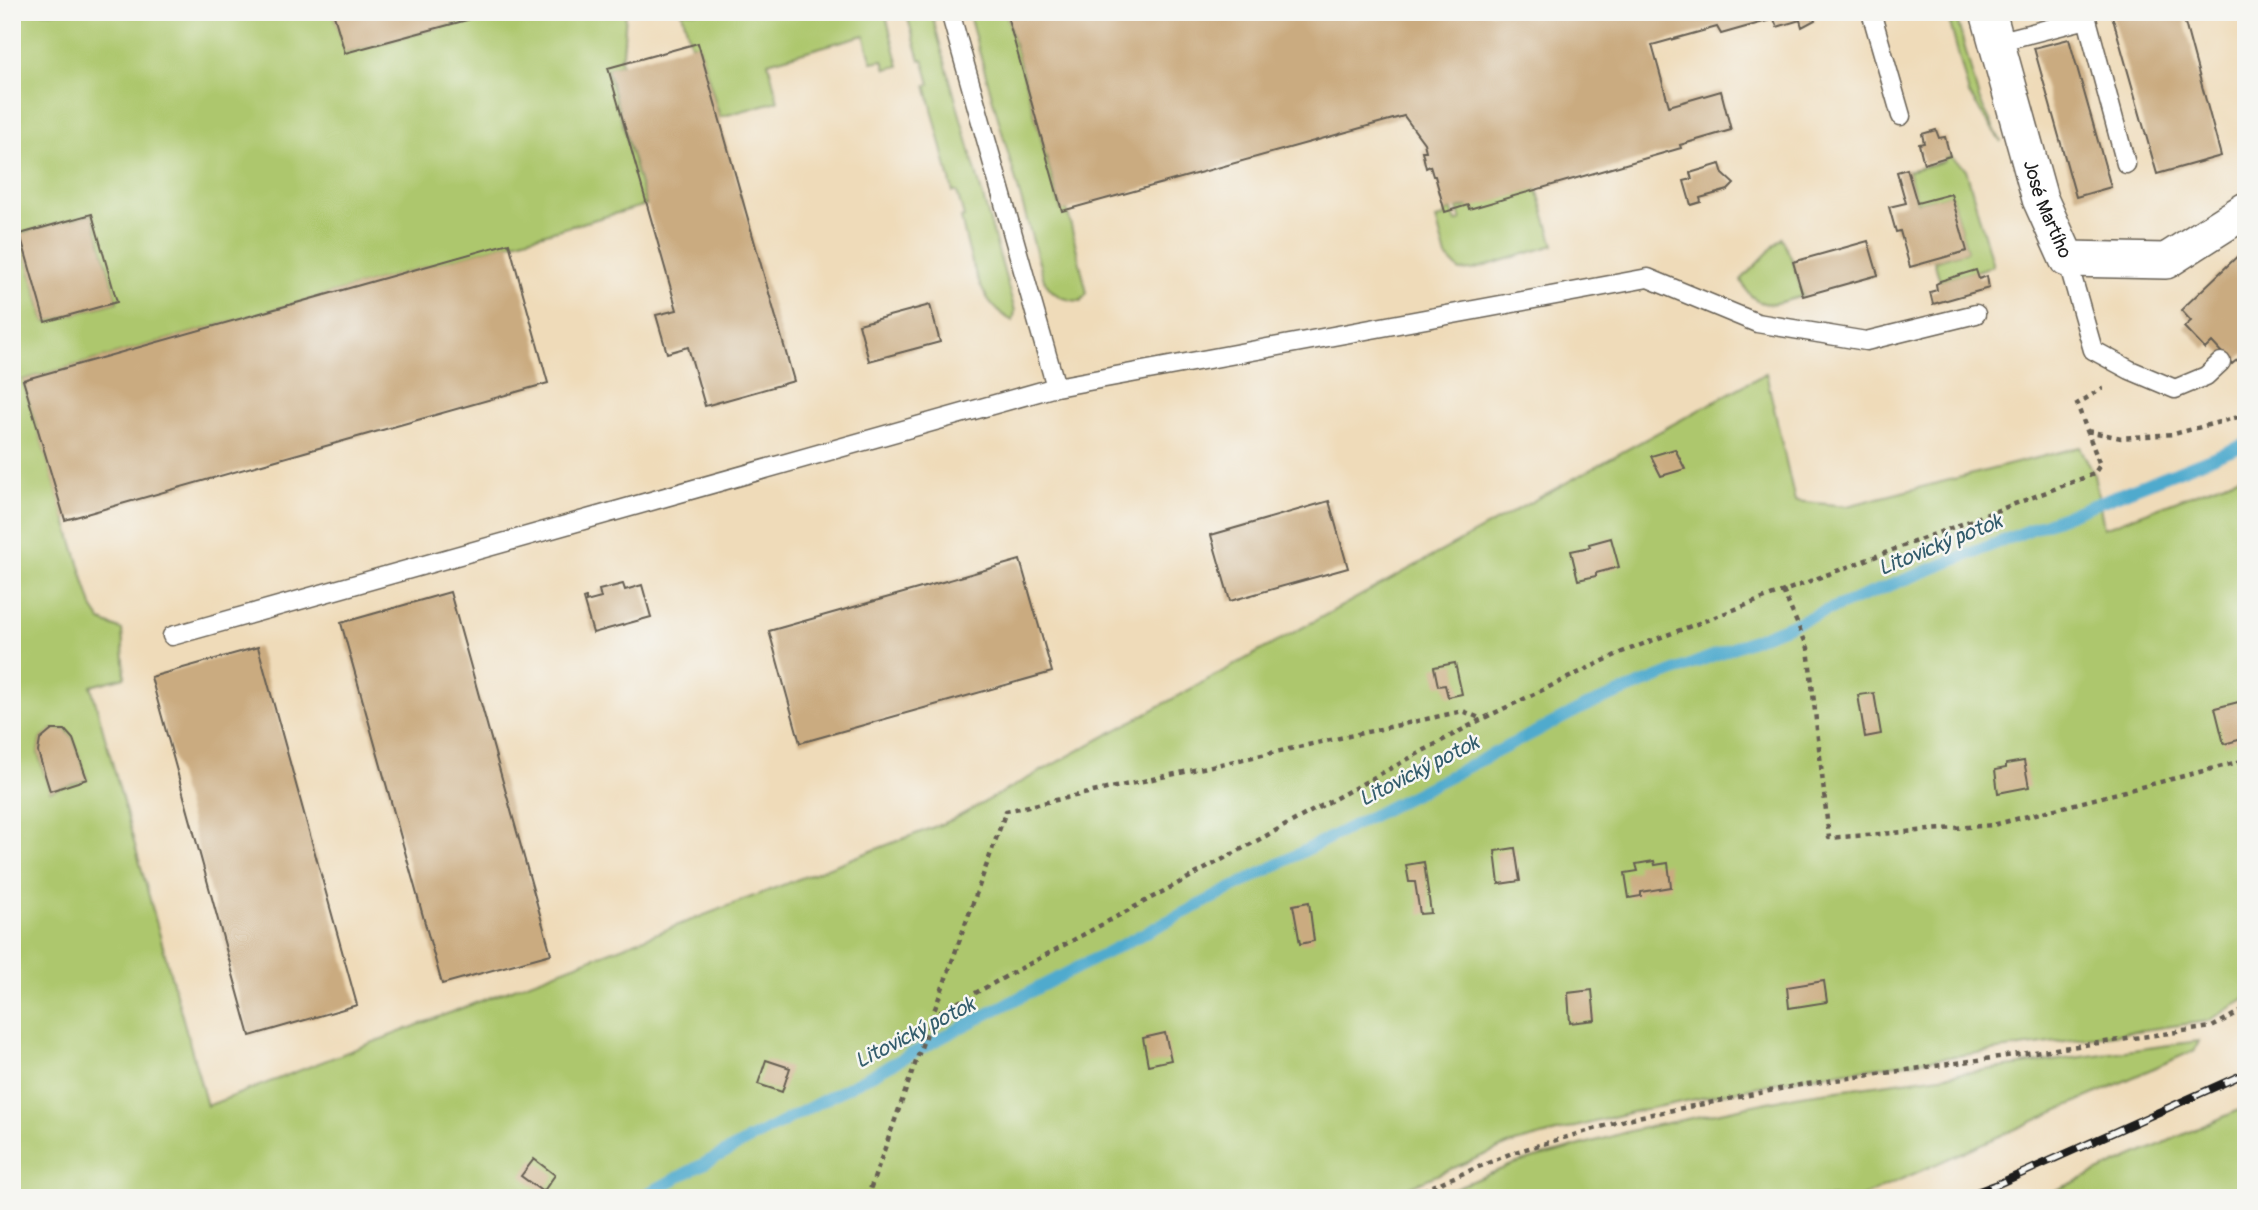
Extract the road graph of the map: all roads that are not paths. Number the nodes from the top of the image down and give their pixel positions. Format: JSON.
{"nodes":[{"id":1,"x":950,"y":12,"type":"edge"},
{"id":2,"x":1871,"y":12,"type":"edge"},
{"id":3,"x":2086,"y":15,"type":"edge"},
{"id":4,"x":1993,"y":27,"type":"edge"},
{"id":5,"x":1901,"y":116,"type":"dead end"},
{"id":6,"x":2126,"y":164,"type":"dead end"},
{"id":7,"x":2246,"y":210,"type":"edge"},
{"id":8,"x":2067,"y":259,"type":"junction"},
{"id":9,"x":1976,"y":314,"type":"dead end"},
{"id":10,"x":2221,"y":362,"type":"dead end"},
{"id":11,"x":1056,"y":387,"type":"junction"},
{"id":12,"x":172,"y":636,"type":"dead end"}],
"edges":[{"from":1,"to":11,"type":"lane"},
{"from":2,"to":5,"type":"lane"},
{"from":3,"to":4,"type":"lane"},
{"from":3,"to":6,"type":"lane"},
{"from":4,"to":8,"type":"street","name":"José Martího"},
{"from":7,"to":8,"type":"street","name":"José Martího"},
{"from":8,"to":10,"type":"lane"},
{"from":9,"to":11,"type":"lane"},
{"from":11,"to":12,"type":"lane"}]}
